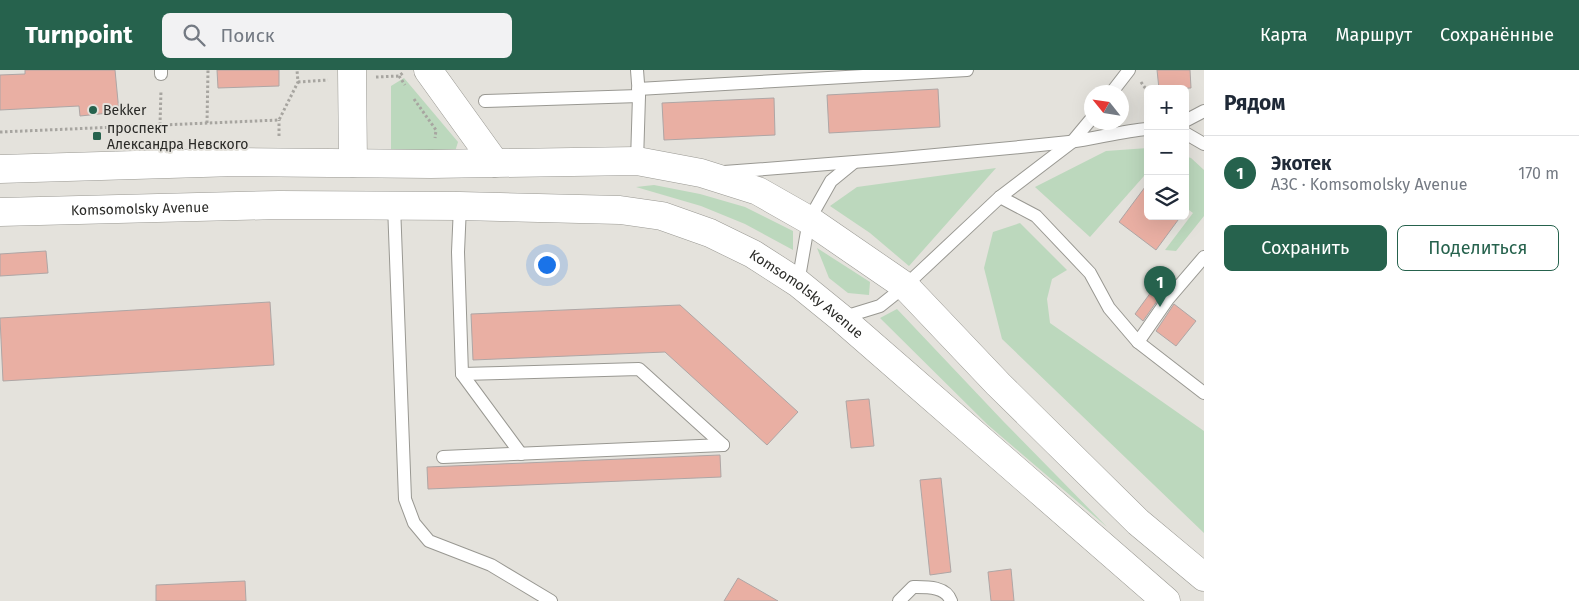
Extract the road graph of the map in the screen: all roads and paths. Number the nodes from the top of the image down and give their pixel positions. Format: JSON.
{"nodes":[{"id":1,"x":208,"y":70,"type":"edge"},
{"id":2,"x":297,"y":70,"type":"edge"},
{"id":3,"x":352,"y":70,"type":"edge"},
{"id":4,"x":428,"y":70,"type":"edge"},
{"id":5,"x":638,"y":70,"type":"edge"},
{"id":6,"x":967,"y":70,"type":"edge"},
{"id":7,"x":1130,"y":70,"type":"edge"},
{"id":8,"x":161,"y":72,"type":"edge"},
{"id":9,"x":1118,"y":85,"type":"edge"},
{"id":10,"x":638,"y":93,"type":"junction"},
{"id":11,"x":486,"y":101,"type":"dead end"},
{"id":12,"x":1204,"y":110,"type":"edge"},
{"id":13,"x":1189,"y":119,"type":"edge"},
{"id":14,"x":207,"y":123,"type":"junction"},
{"id":15,"x":160,"y":125,"type":"junction"},
{"id":16,"x":1084,"y":128,"type":"edge"},
{"id":17,"x":1144,"y":129,"type":"edge"},
{"id":18,"x":0,"y":132,"type":"edge"},
{"id":19,"x":1189,"y":135,"type":"edge"},
{"id":20,"x":1072,"y":142,"type":"junction"},
{"id":21,"x":1204,"y":144,"type":"edge"},
{"id":22,"x":637,"y":161,"type":"junction"},
{"id":23,"x":354,"y":163,"type":"junction"},
{"id":24,"x":495,"y":163,"type":"junction"},
{"id":25,"x":853,"y":163,"type":"junction"},
{"id":26,"x":0,"y":169,"type":"edge"},
{"id":27,"x":701,"y":173,"type":"junction"},
{"id":28,"x":1000,"y":197,"type":"junction"},
{"id":29,"x":354,"y":205,"type":"junction"},
{"id":30,"x":394,"y":205,"type":"junction"},
{"id":31,"x":460,"y":206,"type":"junction"},
{"id":32,"x":0,"y":212,"type":"edge"},
{"id":33,"x":809,"y":220,"type":"junction"},
{"id":34,"x":1204,"y":257,"type":"edge"},
{"id":35,"x":798,"y":283,"type":"junction"},
{"id":36,"x":904,"y":286,"type":"junction"},
{"id":37,"x":841,"y":318,"type":"junction"},
{"id":38,"x":1138,"y":342,"type":"junction"},
{"id":39,"x":462,"y":374,"type":"junction"},
{"id":40,"x":1204,"y":393,"type":"edge"},
{"id":41,"x":521,"y":454,"type":"junction"},
{"id":42,"x":443,"y":456,"type":"dead end"},
{"id":43,"x":1204,"y":577,"type":"edge"},
{"id":44,"x":551,"y":601,"type":"edge"},
{"id":45,"x":899,"y":601,"type":"edge"},
{"id":46,"x":951,"y":601,"type":"edge"},
{"id":47,"x":1166,"y":601,"type":"edge"}],
"edges":[{"from":1,"to":14,"type":"path"},
{"from":2,"to":14,"type":"path"},
{"from":3,"to":23,"type":"main road"},
{"from":4,"to":24,"type":"main road"},
{"from":5,"to":10,"type":"lane"},
{"from":6,"to":10,"type":"lane"},
{"from":7,"to":9,"type":"lane"},
{"from":8,"to":15,"type":"path"},
{"from":10,"to":11,"type":"lane"},
{"from":10,"to":22,"type":"lane"},
{"from":12,"to":13,"type":"lane"},
{"from":14,"to":15,"type":"path"},
{"from":15,"to":18,"type":"path"},
{"from":16,"to":20,"type":"lane"},
{"from":17,"to":20,"type":"lane"},
{"from":19,"to":21,"type":"lane"},
{"from":20,"to":25,"type":"lane"},
{"from":20,"to":28,"type":"lane"},
{"from":22,"to":24,"type":"main road"},
{"from":22,"to":27,"type":"main road"},
{"from":23,"to":24,"type":"main road"},
{"from":23,"to":26,"type":"main road"},
{"from":23,"to":29,"type":"main road"},
{"from":25,"to":27,"type":"lane"},
{"from":25,"to":33,"type":"lane"},
{"from":27,"to":33,"type":"main road"},
{"from":28,"to":36,"type":"lane"},
{"from":28,"to":38,"type":"lane"},
{"from":29,"to":30,"type":"main road","name":"Komsomolsky Avenue"},
{"from":29,"to":32,"type":"main road","name":"Komsomolsky Avenue"},
{"from":30,"to":31,"type":"main road","name":"Komsomolsky Avenue"},
{"from":30,"to":44,"type":"lane"},
{"from":31,"to":35,"type":"main road","name":"Komsomolsky Avenue"},
{"from":31,"to":39,"type":"lane"},
{"from":33,"to":35,"type":"lane"},
{"from":33,"to":36,"type":"main road"},
{"from":34,"to":38,"type":"lane"},
{"from":35,"to":37,"type":"main road","name":"Komsomolsky Avenue"},
{"from":36,"to":37,"type":"lane"},
{"from":36,"to":43,"type":"main road"},
{"from":37,"to":47,"type":"main road","name":"Komsomolsky Avenue"},
{"from":38,"to":40,"type":"lane"},
{"from":39,"to":41,"type":"lane"},
{"from":39,"to":41,"type":"lane"},
{"from":41,"to":42,"type":"lane"},
{"from":45,"to":46,"type":"lane"}]}
